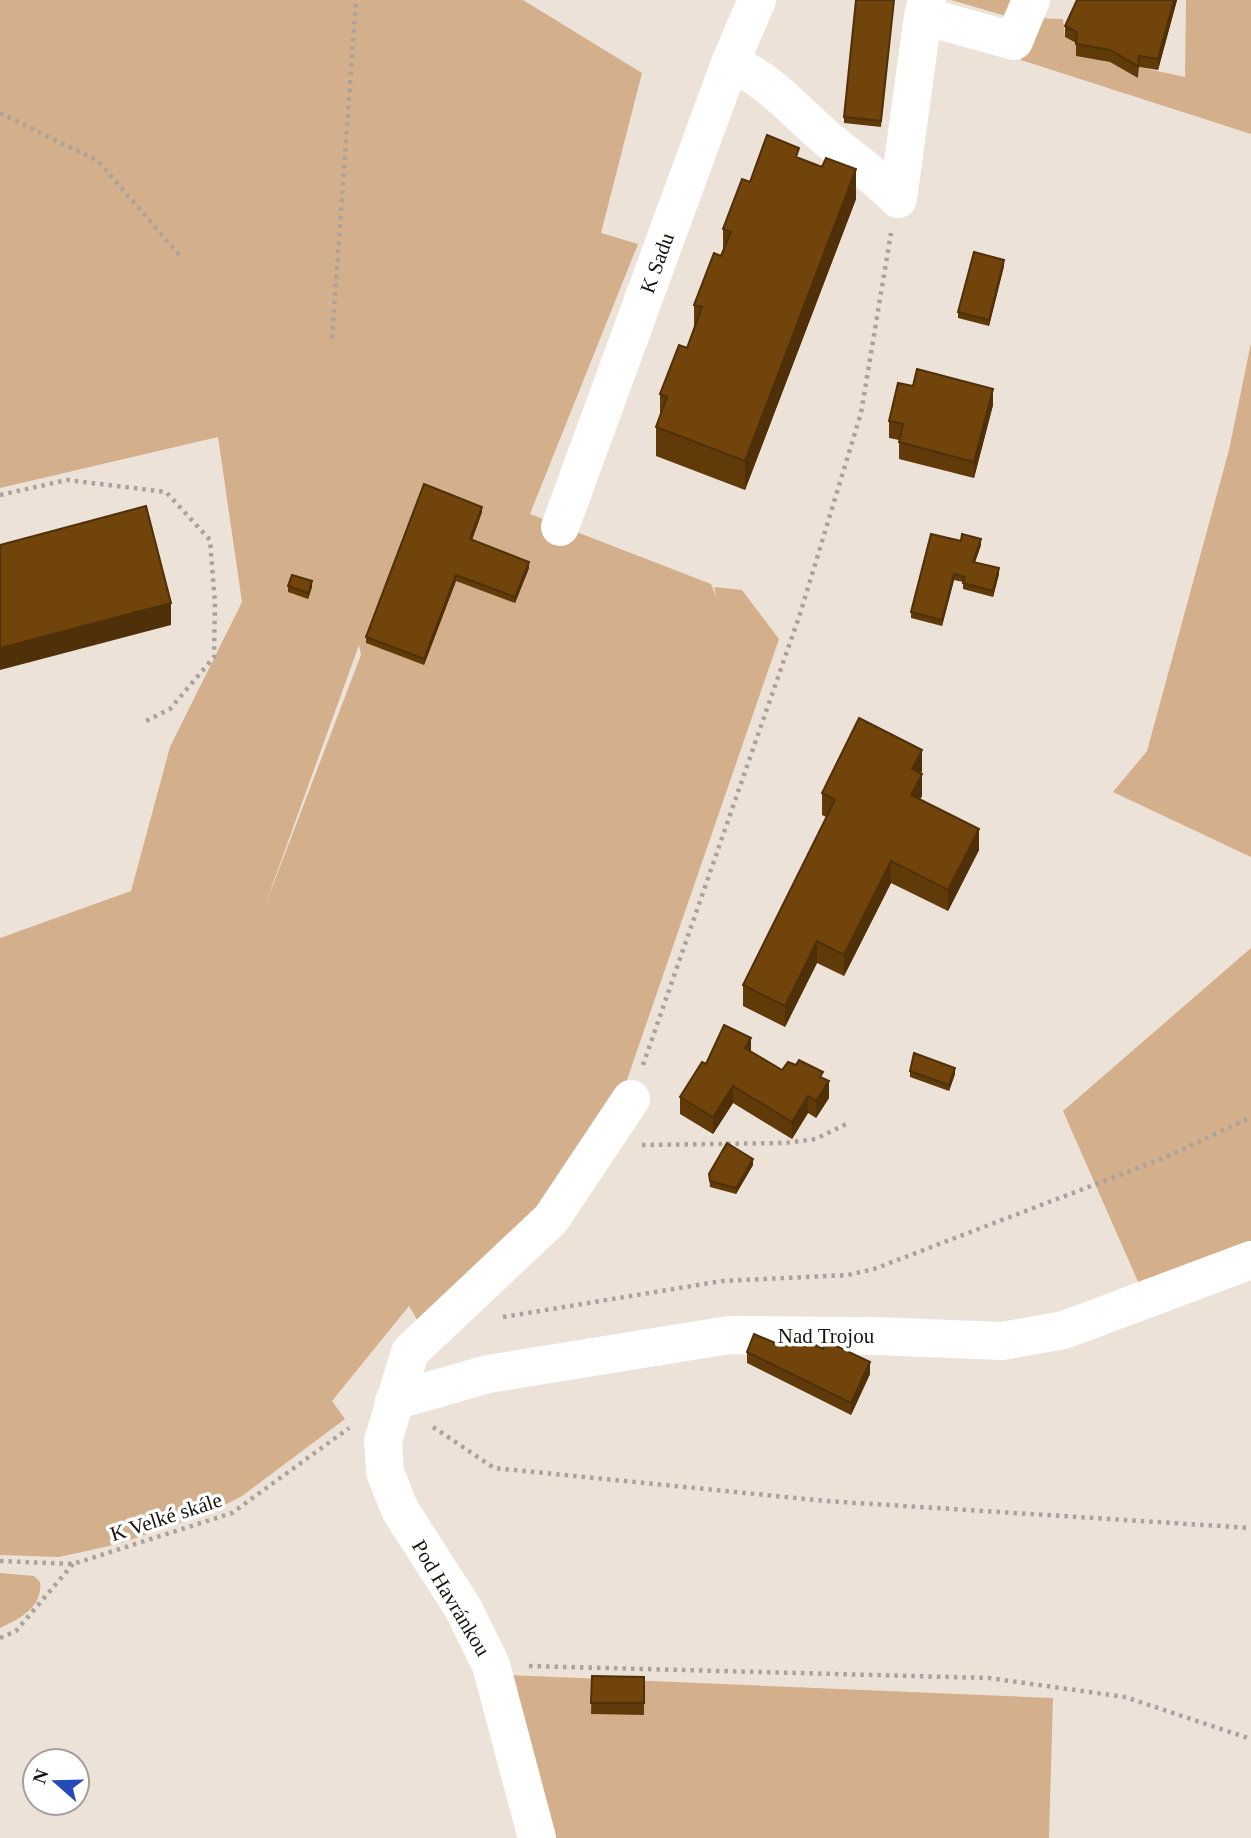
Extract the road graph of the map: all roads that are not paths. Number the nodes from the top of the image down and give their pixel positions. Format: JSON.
{"nodes":[{"id":1,"x":757,"y":0,"type":"edge"},
{"id":2,"x":1031,"y":0,"type":"edge"},
{"id":3,"x":925,"y":8,"type":"edge"},
{"id":4,"x":730,"y":63,"type":"junction"},
{"id":5,"x":826,"y":138,"type":"junction"},
{"id":6,"x":811,"y":178,"type":"edge"},
{"id":7,"x":560,"y":527,"type":"dead end"},
{"id":8,"x":631,"y":1099,"type":"road end"},
{"id":9,"x":1251,"y":1260,"type":"edge"},
{"id":10,"x":394,"y":1401,"type":"junction"},
{"id":11,"x":537,"y":1838,"type":"edge"}],
"edges":[{"from":1,"to":4,"type":"street","name":"K Sadu"},
{"from":2,"to":3,"type":"street"},
{"from":3,"to":5,"type":"street"},
{"from":4,"to":5,"type":"street"},
{"from":4,"to":7,"type":"street","name":"K Sadu"},
{"from":5,"to":6,"type":"street"},
{"from":8,"to":10,"type":"street","name":"Pod Havránkou"},
{"from":9,"to":10,"type":"street","name":"Nad Trojou"},
{"from":10,"to":11,"type":"street","name":"Pod Havránkou"}]}
